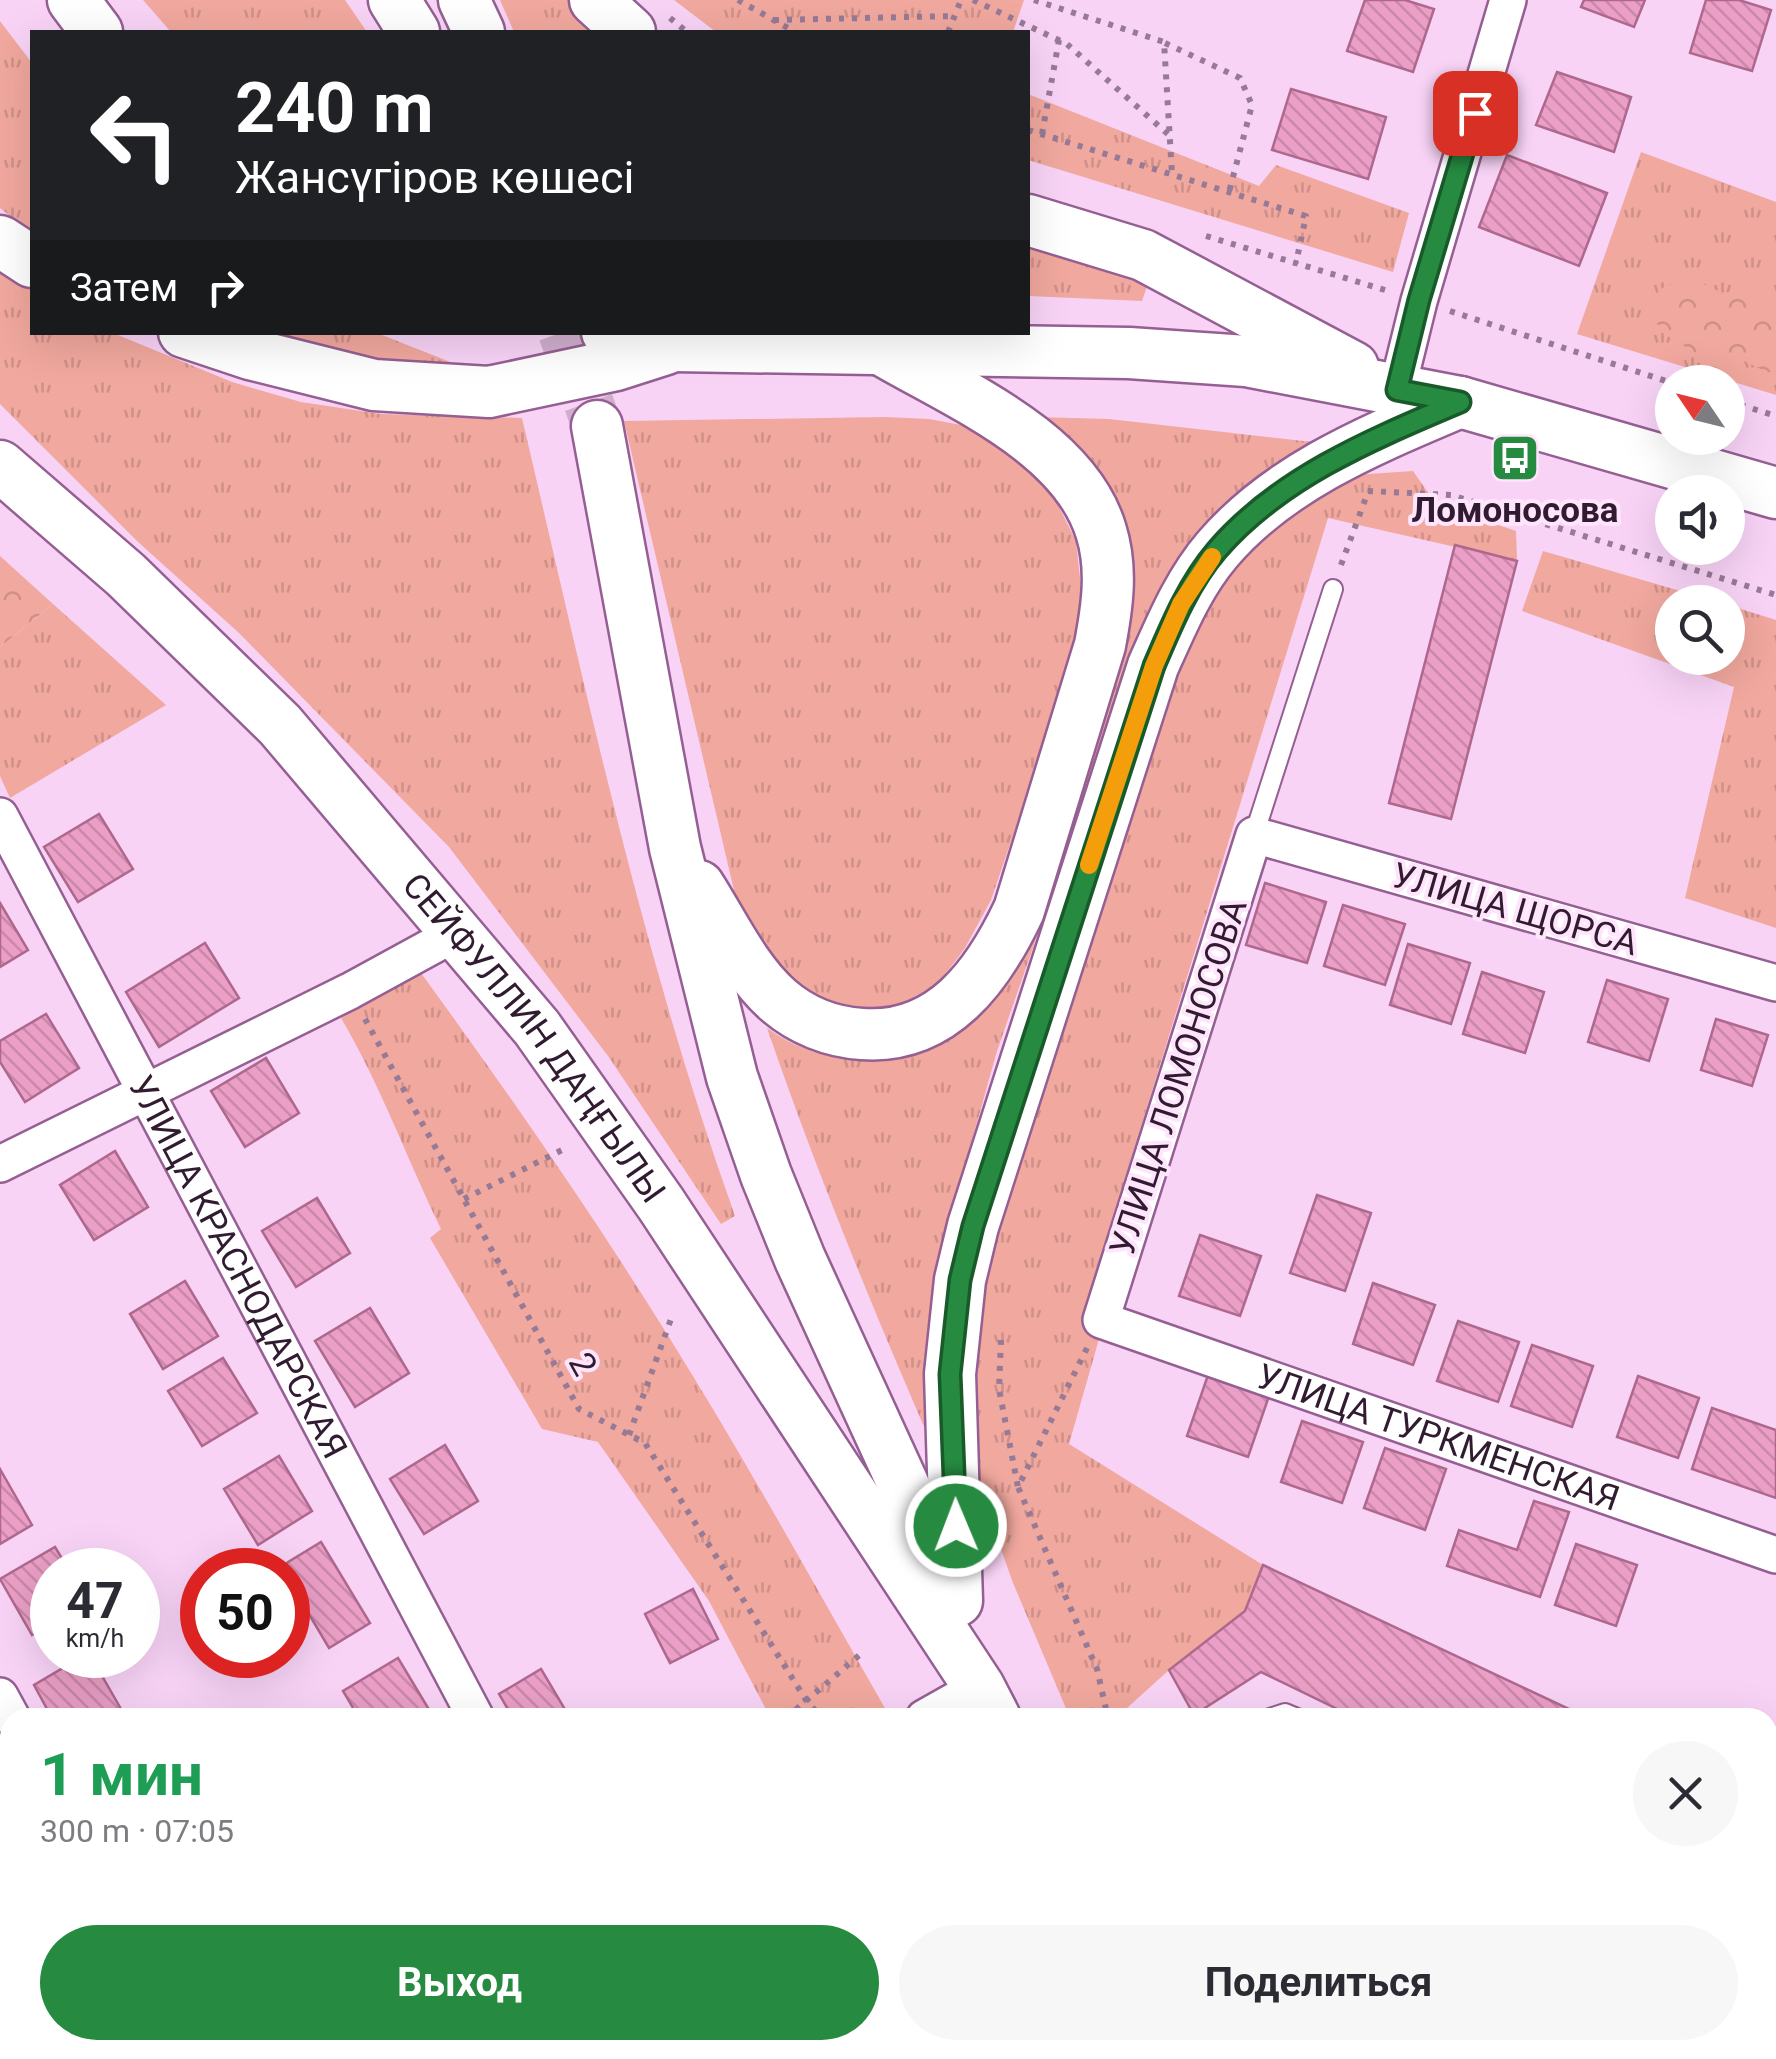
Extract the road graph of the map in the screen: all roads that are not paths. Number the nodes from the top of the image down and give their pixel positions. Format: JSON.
{"nodes":[{"id":1,"x":73,"y":0,"type":"edge"},
{"id":2,"x":394,"y":0,"type":"edge"},
{"id":3,"x":464,"y":0,"type":"edge"},
{"id":4,"x":595,"y":0,"type":"edge"},
{"id":5,"x":1508,"y":0,"type":"edge"},
{"id":6,"x":96,"y":30,"type":"edge"},
{"id":7,"x":413,"y":30,"type":"edge"},
{"id":8,"x":478,"y":30,"type":"edge"},
{"id":9,"x":628,"y":30,"type":"edge"},
{"id":10,"x":1030,"y":221,"type":"edge"},
{"id":11,"x":0,"y":241,"type":"edge"},
{"id":12,"x":30,"y":261,"type":"edge"},
{"id":13,"x":193,"y":335,"type":"edge"},
{"id":14,"x":621,"y":335,"type":"edge"},
{"id":15,"x":674,"y":346,"type":"junction"},
{"id":16,"x":882,"y":350,"type":"junction"},
{"id":17,"x":1397,"y":390,"type":"junction"},
{"id":18,"x":1460,"y":402,"type":"junction"},
{"id":19,"x":597,"y":426,"type":"tunnel mouth"},
{"id":20,"x":0,"y":466,"type":"edge"},
{"id":21,"x":1776,"y":493,"type":"edge"},
{"id":22,"x":1333,"y":589,"type":"road end"},
{"id":23,"x":0,"y":816,"type":"edge"},
{"id":24,"x":1254,"y":835,"type":"junction"},
{"id":25,"x":675,"y":848,"type":"junction"},
{"id":26,"x":458,"y":932,"type":"junction"},
{"id":27,"x":1776,"y":983,"type":"edge"},
{"id":28,"x":148,"y":1094,"type":"junction"},
{"id":29,"x":0,"y":1164,"type":"edge"},
{"id":30,"x":1101,"y":1320,"type":"joint"},
{"id":31,"x":1776,"y":1555,"type":"edge"},
{"id":32,"x":957,"y":1600,"type":"junction"},
{"id":33,"x":987,"y":1702,"type":"edge"},
{"id":34,"x":471,"y":1708,"type":"edge"}],
"edges":[{"from":1,"to":6,"type":"main road"},
{"from":2,"to":7,"type":"main road"},
{"from":3,"to":8,"type":"main road"},
{"from":4,"to":9,"type":"main road"},
{"from":5,"to":17,"type":"street"},
{"from":10,"to":17,"type":"main road"},
{"from":11,"to":12,"type":"main road"},
{"from":13,"to":15,"type":"main road"},
{"from":14,"to":15,"type":"main road"},
{"from":15,"to":16,"type":"main road"},
{"from":16,"to":17,"type":"main road"},
{"from":16,"to":25,"type":"main road"},
{"from":17,"to":18,"type":"main road"},
{"from":18,"to":21,"type":"main road"},
{"from":18,"to":32,"type":"main road"},
{"from":19,"to":25,"type":"main road"},
{"from":20,"to":26,"type":"main road","name":"СЕЙФУЛЛИН ДАҢҒЫЛЫ"},
{"from":22,"to":24,"type":"lane"},
{"from":23,"to":28,"type":"street","name":"УЛИЦА КРАСНОДАРСКАЯ"},
{"from":24,"to":27,"type":"street","name":"УЛИЦА ЩОРСА"},
{"from":24,"to":30,"type":"street","name":"УЛИЦА ЛОМОНОСОВА"},
{"from":25,"to":32,"type":"main road"},
{"from":26,"to":28,"type":"street"},
{"from":26,"to":33,"type":"main road","name":"СЕЙФУЛЛИН ДАҢҒЫЛЫ"},
{"from":28,"to":29,"type":"street"},
{"from":28,"to":34,"type":"street","name":"УЛИЦА КРАСНОДАРСКАЯ"},
{"from":30,"to":31,"type":"street","name":"УЛИЦА ТУРКМЕНСКАЯ"},
{"from":32,"to":33,"type":"main road"}]}
